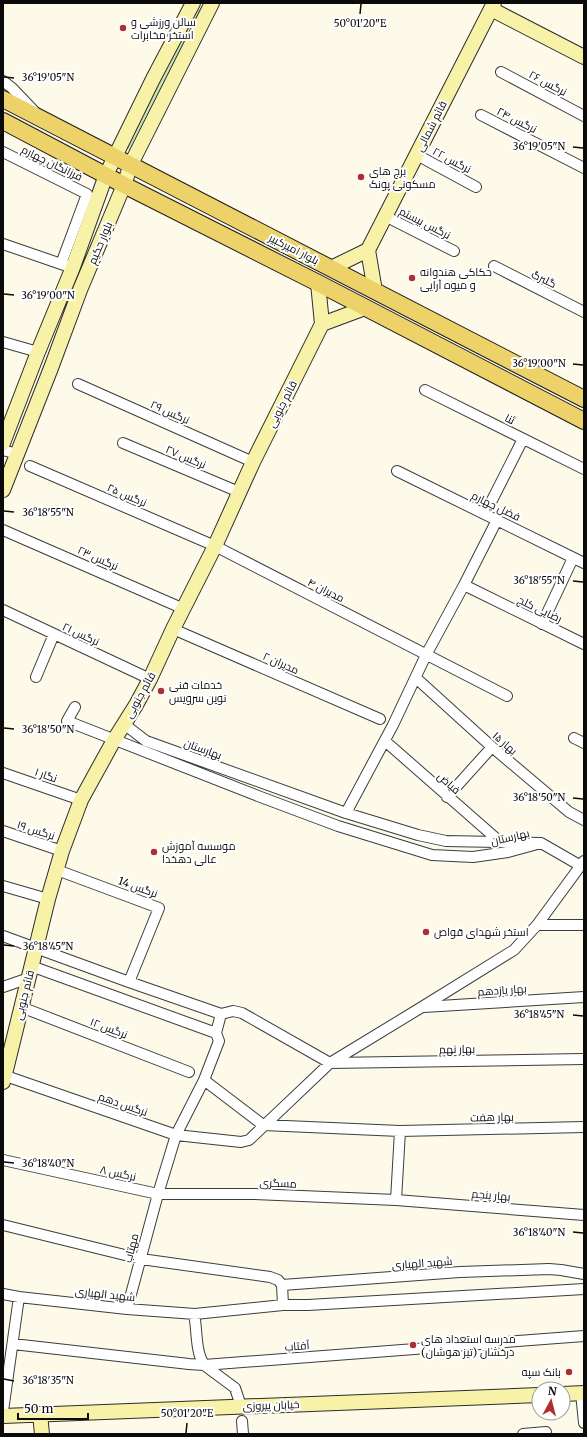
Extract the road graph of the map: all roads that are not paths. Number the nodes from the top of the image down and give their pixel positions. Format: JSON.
{"nodes":[{"id":1,"x":193,"y":3,"type":"edge"},
{"id":2,"x":212,"y":3,"type":"edge"},
{"id":3,"x":493,"y":6,"type":"edge"},
{"id":4,"x":584,"y":57,"type":"edge"},
{"id":5,"x":500,"y":72,"type":"dead end"},
{"id":6,"x":3,"y":80,"type":"edge"},
{"id":7,"x":3,"y":99,"type":"edge"},
{"id":8,"x":481,"y":115,"type":"dead end"},
{"id":9,"x":584,"y":116,"type":"edge"},
{"id":10,"x":40,"y":118,"type":"junction"},
{"id":11,"x":3,"y":121,"type":"edge"},
{"id":12,"x":3,"y":152,"type":"edge"},
{"id":13,"x":416,"y":155,"type":"junction"},
{"id":14,"x":116,"y":157,"type":"junction"},
{"id":15,"x":131,"y":164,"type":"junction"},
{"id":16,"x":584,"y":168,"type":"edge"},
{"id":17,"x":106,"y":175,"type":"junction"},
{"id":18,"x":124,"y":185,"type":"junction"},
{"id":19,"x":476,"y":187,"type":"dead end"},
{"id":20,"x":385,"y":216,"type":"junction"},
{"id":21,"x":3,"y":244,"type":"edge"},
{"id":22,"x":368,"y":250,"type":"junction"},
{"id":23,"x":454,"y":251,"type":"dead end"},
{"id":24,"x":67,"y":266,"type":"junction"},
{"id":25,"x":494,"y":266,"type":"dead end"},
{"id":26,"x":331,"y":268,"type":"junction"},
{"id":27,"x":318,"y":283,"type":"junction"},
{"id":28,"x":375,"y":291,"type":"junction"},
{"id":29,"x":365,"y":308,"type":"junction"},
{"id":30,"x":584,"y":312,"type":"edge"},
{"id":31,"x":322,"y":324,"type":"junction"},
{"id":32,"x":3,"y":342,"type":"edge"},
{"id":33,"x":38,"y":352,"type":"junction"},
{"id":34,"x":78,"y":384,"type":"dead end"},
{"id":35,"x":425,"y":390,"type":"dead end"},
{"id":36,"x":584,"y":399,"type":"edge"},
{"id":37,"x":584,"y":421,"type":"edge"},
{"id":38,"x":523,"y":439,"type":"junction"},
{"id":39,"x":123,"y":443,"type":"dead end"},
{"id":40,"x":3,"y":444,"type":"edge"},
{"id":41,"x":3,"y":450,"type":"edge"},
{"id":42,"x":17,"y":454,"type":"junction"},
{"id":43,"x":253,"y":462,"type":"junction"},
{"id":44,"x":30,"y":466,"type":"dead end"},
{"id":45,"x":584,"y":469,"type":"edge"},
{"id":46,"x":398,"y":471,"type":"dead end"},
{"id":47,"x":3,"y":490,"type":"edge"},
{"id":48,"x":239,"y":492,"type":"junction"},
{"id":49,"x":485,"y":514,"type":"junction"},
{"id":50,"x":497,"y":520,"type":"junction"},
{"id":51,"x":3,"y":530,"type":"edge"},
{"id":52,"x":214,"y":546,"type":"junction"},
{"id":53,"x":572,"y":558,"type":"junction"},
{"id":54,"x":584,"y":563,"type":"edge"},
{"id":55,"x":464,"y":585,"type":"junction"},
{"id":56,"x":184,"y":609,"type":"junction"},
{"id":57,"x":3,"y":610,"type":"edge"},
{"id":58,"x":542,"y":624,"type":"junction"},
{"id":59,"x":173,"y":629,"type":"junction"},
{"id":60,"x":54,"y":634,"type":"junction"},
{"id":61,"x":584,"y":644,"type":"edge"},
{"id":62,"x":426,"y":655,"type":"junction"},
{"id":63,"x":36,"y":677,"type":"dead end"},
{"id":64,"x":150,"y":678,"type":"junction"},
{"id":65,"x":416,"y":678,"type":"junction"},
{"id":66,"x":507,"y":696,"type":"dead end"},
{"id":67,"x":74,"y":707,"type":"dead end"},
{"id":68,"x":380,"y":719,"type":"dead end"},
{"id":69,"x":124,"y":724,"type":"junction"},
{"id":70,"x":574,"y":738,"type":"dead end"},
{"id":71,"x":114,"y":740,"type":"junction"},
{"id":72,"x":384,"y":741,"type":"junction"},
{"id":73,"x":584,"y":743,"type":"edge"},
{"id":74,"x":492,"y":748,"type":"junction"},
{"id":75,"x":3,"y":773,"type":"edge"},
{"id":76,"x":447,"y":797,"type":"junction"},
{"id":77,"x":81,"y":800,"type":"junction"},
{"id":78,"x":346,"y":813,"type":"junction"},
{"id":79,"x":584,"y":820,"type":"edge"},
{"id":80,"x":3,"y":831,"type":"edge"},
{"id":81,"x":498,"y":841,"type":"junction"},
{"id":82,"x":541,"y":842,"type":"junction"},
{"id":83,"x":62,"y":851,"type":"junction"},
{"id":84,"x":582,"y":863,"type":"edge"},
{"id":85,"x":57,"y":870,"type":"junction"},
{"id":86,"x":3,"y":886,"type":"edge"},
{"id":87,"x":48,"y":899,"type":"junction"},
{"id":88,"x":537,"y":925,"type":"junction"},
{"id":89,"x":584,"y":925,"type":"edge"},
{"id":90,"x":3,"y":936,"type":"edge"},
{"id":91,"x":36,"y":948,"type":"junction"},
{"id":92,"x":30,"y":972,"type":"junction"},
{"id":93,"x":129,"y":982,"type":"junction"},
{"id":94,"x":3,"y":986,"type":"edge"},
{"id":95,"x":584,"y":997,"type":"edge"},
{"id":96,"x":21,"y":1007,"type":"junction"},
{"id":97,"x":422,"y":1007,"type":"junction"},
{"id":98,"x":221,"y":1014,"type":"junction"},
{"id":99,"x":216,"y":1032,"type":"junction"},
{"id":100,"x":584,"y":1059,"type":"edge"},
{"id":101,"x":330,"y":1063,"type":"junction"},
{"id":102,"x":189,"y":1072,"type":"dead end"},
{"id":103,"x":3,"y":1078,"type":"edge"},
{"id":104,"x":204,"y":1080,"type":"junction"},
{"id":105,"x":263,"y":1125,"type":"junction"},
{"id":106,"x":584,"y":1126,"type":"edge"},
{"id":107,"x":400,"y":1131,"type":"junction"},
{"id":108,"x":176,"y":1135,"type":"junction"},
{"id":109,"x":3,"y":1160,"type":"edge"},
{"id":110,"x":158,"y":1194,"type":"junction"},
{"id":111,"x":396,"y":1200,"type":"junction"},
{"id":112,"x":584,"y":1215,"type":"edge"},
{"id":113,"x":3,"y":1225,"type":"edge"},
{"id":114,"x":141,"y":1259,"type":"junction"},
{"id":115,"x":584,"y":1274,"type":"edge"},
{"id":116,"x":282,"y":1286,"type":"junction"},
{"id":117,"x":584,"y":1289,"type":"edge"},
{"id":118,"x":3,"y":1294,"type":"edge"},
{"id":119,"x":19,"y":1297,"type":"junction"},
{"id":120,"x":283,"y":1305,"type":"junction"},
{"id":121,"x":127,"y":1309,"type":"junction"},
{"id":122,"x":195,"y":1320,"type":"dead end"},
{"id":123,"x":584,"y":1336,"type":"edge"},
{"id":124,"x":12,"y":1344,"type":"junction"},
{"id":125,"x":204,"y":1365,"type":"junction"},
{"id":126,"x":583,"y":1393,"type":"edge"},
{"id":127,"x":571,"y":1394,"type":"edge"},
{"id":128,"x":531,"y":1395,"type":"edge"},
{"id":129,"x":241,"y":1406,"type":"junction"},
{"id":130,"x":3,"y":1412,"type":"edge"},
{"id":131,"x":40,"y":1414,"type":"junction"},
{"id":132,"x":3,"y":1416,"type":"edge"},
{"id":133,"x":242,"y":1421,"type":"dead end"},
{"id":134,"x":584,"y":1423,"type":"edge"},
{"id":135,"x":546,"y":1432,"type":"dead end"},
{"id":136,"x":42,"y":1434,"type":"edge"},
{"id":137,"x":243,"y":1434,"type":"edge"},
{"id":138,"x":522,"y":1434,"type":"edge"}],
"edges":[{"from":1,"to":14,"type":"main road","name":"بلوار حکیم"},
{"from":2,"to":15,"type":"main road","name":"بلوار حکیم"},
{"from":3,"to":4,"type":"main road"},
{"from":3,"to":13,"type":"main road","name":"قائم شمالی"},
{"from":5,"to":9,"type":"street","name":"نرگس ۲۶"},
{"from":6,"to":10,"type":"street"},
{"from":7,"to":10,"type":"main road","name":"بلوار امیرکبیر"},
{"from":8,"to":16,"type":"street","name":"نرگس ۲۴"},
{"from":10,"to":14,"type":"main road","name":"بلوار امیرکبیر"},
{"from":11,"to":17,"type":"main road","name":"بلوار امیرکبیر"},
{"from":12,"to":24,"type":"street","name":"فرزانگان چهارم"},
{"from":13,"to":19,"type":"street","name":"نرگس ۲۲"},
{"from":13,"to":20,"type":"main road","name":"قائم شمالی"},
{"from":14,"to":15,"type":"main road","name":"بلوار امیرکبیر"},
{"from":14,"to":17,"type":"main road","name":"بلوار حکیم"},
{"from":15,"to":18,"type":"main road","name":"بلوار حکیم"},
{"from":15,"to":26,"type":"main road","name":"بلوار امیرکبیر"},
{"from":17,"to":18,"type":"main road","name":"بلوار امیرکبیر"},
{"from":17,"to":24,"type":"main road","name":"بلوار حکیم"},
{"from":18,"to":27,"type":"main road","name":"بلوار امیرکبیر"},
{"from":18,"to":42,"type":"main road","name":"بلوار حکیم"},
{"from":20,"to":22,"type":"main road","name":"قائم شمالی"},
{"from":20,"to":23,"type":"street","name":"نرگس بیستم"},
{"from":21,"to":24,"type":"street"},
{"from":22,"to":26,"type":"main road"},
{"from":22,"to":28,"type":"main road"},
{"from":24,"to":33,"type":"main road","name":"بلوار حکیم"},
{"from":25,"to":30,"type":"street","name":"گلبرگ"},
{"from":26,"to":28,"type":"main road","name":"بلوار امیرکبیر"},
{"from":27,"to":29,"type":"main road","name":"بلوار امیرکبیر"},
{"from":27,"to":31,"type":"main road"},
{"from":28,"to":36,"type":"main road","name":"بلوار امیرکبیر"},
{"from":29,"to":31,"type":"main road"},
{"from":29,"to":37,"type":"main road","name":"بلوار امیرکبیر"},
{"from":31,"to":43,"type":"main road","name":"قائم جنوبی"},
{"from":32,"to":33,"type":"street"},
{"from":33,"to":40,"type":"main road","name":"بلوار حکیم"},
{"from":34,"to":43,"type":"street","name":"نرگس ۲۹"},
{"from":35,"to":38,"type":"street","name":"ثنا"},
{"from":38,"to":45,"type":"street","name":"ثنا"},
{"from":38,"to":49,"type":"street"},
{"from":39,"to":48,"type":"street","name":"نرگس ۲۷"},
{"from":41,"to":42,"type":"street"},
{"from":42,"to":47,"type":"main road","name":"بلوار حکیم"},
{"from":43,"to":48,"type":"main road","name":"قائم جنوبی"},
{"from":44,"to":52,"type":"street","name":"نرگس ۲۵"},
{"from":46,"to":49,"type":"street","name":"فضل چهارم"},
{"from":48,"to":52,"type":"main road","name":"قائم جنوبی"},
{"from":49,"to":50,"type":"street","name":"فضل چهارم"},
{"from":50,"to":53,"type":"street","name":"فضل چهارم"},
{"from":50,"to":55,"type":"street"},
{"from":51,"to":56,"type":"street","name":"نرگس ۲۳"},
{"from":52,"to":56,"type":"main road","name":"قائم جنوبی"},
{"from":52,"to":62,"type":"street","name":"مدیران ۴"},
{"from":53,"to":54,"type":"street","name":"فضل چهارم"},
{"from":53,"to":58,"type":"street"},
{"from":55,"to":58,"type":"street","name":"رضایی کلج"},
{"from":55,"to":62,"type":"street"},
{"from":56,"to":59,"type":"main road","name":"قائم جنوبی"},
{"from":57,"to":60,"type":"street","name":"نرگس ۲۱"},
{"from":58,"to":61,"type":"street","name":"رضایی کلج"},
{"from":59,"to":64,"type":"main road","name":"قائم جنوبی"},
{"from":59,"to":68,"type":"street","name":"مدیران ۲"},
{"from":60,"to":63,"type":"street"},
{"from":60,"to":64,"type":"street","name":"نرگس ۲۱"},
{"from":62,"to":65,"type":"street"},
{"from":62,"to":66,"type":"street","name":"مدیران ۴"},
{"from":64,"to":69,"type":"main road","name":"قائم جنوبی"},
{"from":65,"to":72,"type":"street"},
{"from":65,"to":74,"type":"street","name":"بهار ۱۵"},
{"from":67,"to":71,"type":"street","name":"بهارستان"},
{"from":69,"to":71,"type":"main road","name":"قائم جنوبی"},
{"from":69,"to":78,"type":"street","name":"بهارستان"},
{"from":70,"to":73,"type":"street"},
{"from":71,"to":77,"type":"main road","name":"قائم جنوبی"},
{"from":71,"to":82,"type":"street","name":"بهارستان"},
{"from":72,"to":76,"type":"street","name":"فیاض"},
{"from":72,"to":78,"type":"street"},
{"from":74,"to":76,"type":"street"},
{"from":74,"to":79,"type":"street","name":"بهار ۱۵"},
{"from":75,"to":77,"type":"street","name":"نگار ۱"},
{"from":76,"to":81,"type":"street","name":"فیاض"},
{"from":77,"to":83,"type":"main road","name":"قائم جنوبی"},
{"from":78,"to":81,"type":"street","name":"بهارستان"},
{"from":80,"to":83,"type":"street","name":"نرگس ۱۹"},
{"from":81,"to":82,"type":"street","name":"بهارستان"},
{"from":82,"to":84,"type":"street"},
{"from":83,"to":85,"type":"main road","name":"قائم جنوبی"},
{"from":84,"to":88,"type":"street","name":"نرگس دهم"},
{"from":85,"to":87,"type":"main road","name":"قائم جنوبی"},
{"from":85,"to":93,"type":"street","name":"نرگس 14"},
{"from":86,"to":87,"type":"street"},
{"from":87,"to":91,"type":"main road","name":"قائم جنوبی"},
{"from":88,"to":89,"type":"street"},
{"from":88,"to":97,"type":"street","name":"نرگس دهم"},
{"from":90,"to":91,"type":"street"},
{"from":91,"to":92,"type":"main road","name":"قائم جنوبی"},
{"from":91,"to":93,"type":"street"},
{"from":92,"to":94,"type":"street"},
{"from":92,"to":96,"type":"main road","name":"قائم جنوبی"},
{"from":92,"to":99,"type":"street"},
{"from":93,"to":98,"type":"street"},
{"from":95,"to":97,"type":"street","name":"بهار یازدهم"},
{"from":96,"to":102,"type":"street","name":"نرگس ۱۲"},
{"from":96,"to":103,"type":"main road","name":"قائم جنوبی"},
{"from":97,"to":101,"type":"street","name":"نرگس دهم"},
{"from":98,"to":99,"type":"street"},
{"from":98,"to":101,"type":"street"},
{"from":99,"to":104,"type":"street"},
{"from":100,"to":101,"type":"street","name":"بهار نهم"},
{"from":101,"to":105,"type":"street","name":"نرگس دهم"},
{"from":103,"to":108,"type":"street","name":"نرگس دهم"},
{"from":104,"to":105,"type":"street"},
{"from":104,"to":108,"type":"street"},
{"from":105,"to":107,"type":"street","name":"بهار هفت"},
{"from":105,"to":108,"type":"street","name":"نرگس دهم"},
{"from":106,"to":107,"type":"street","name":"بهار هفت"},
{"from":107,"to":111,"type":"street"},
{"from":108,"to":110,"type":"street"},
{"from":109,"to":110,"type":"street","name":"نرگس ۸"},
{"from":110,"to":111,"type":"street","name":"مسگری"},
{"from":110,"to":114,"type":"street","name":"مهتاب"},
{"from":111,"to":112,"type":"street","name":"بهار پنجم"},
{"from":113,"to":114,"type":"street"},
{"from":114,"to":116,"type":"street"},
{"from":114,"to":121,"type":"street","name":"مهتاب"},
{"from":115,"to":116,"type":"street","name":"شهید الهیاری"},
{"from":116,"to":120,"type":"street"},
{"from":117,"to":120,"type":"street","name":"شهید الهیاری"},
{"from":118,"to":119,"type":"street","name":"شهید الهیاری"},
{"from":119,"to":121,"type":"street","name":"شهید الهیاری"},
{"from":119,"to":124,"type":"street"},
{"from":120,"to":121,"type":"street","name":"شهید الهیاری"},
{"from":122,"to":125,"type":"street"},
{"from":123,"to":125,"type":"street","name":"آفتاب"},
{"from":124,"to":125,"type":"street","name":"آفتاب"},
{"from":124,"to":130,"type":"street"},
{"from":125,"to":129,"type":"street"},
{"from":126,"to":127,"type":"main road"},
{"from":126,"to":134,"type":"street"},
{"from":128,"to":129,"type":"main road","name":"خیابان پیروزی"},
{"from":129,"to":131,"type":"main road","name":"خیابان پیروزی"},
{"from":131,"to":132,"type":"main road","name":"خیابان پیروزی"},
{"from":131,"to":136,"type":"main road"},
{"from":133,"to":137,"type":"street"},
{"from":135,"to":138,"type":"street"}]}
